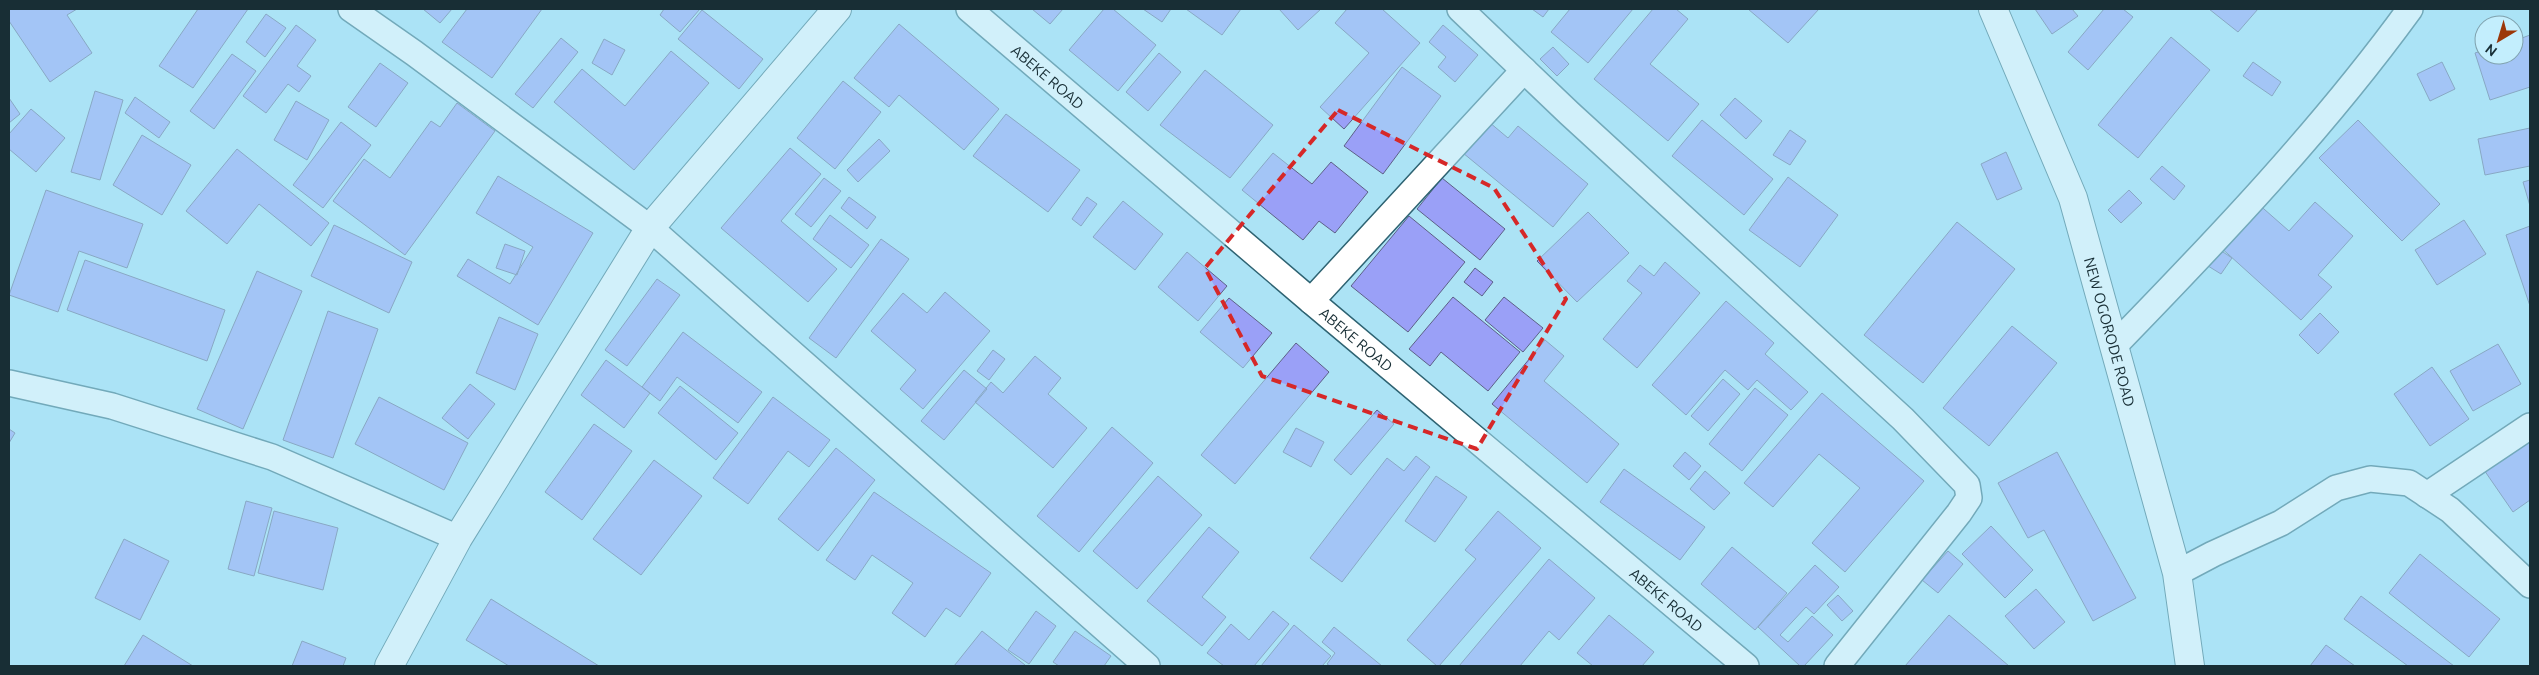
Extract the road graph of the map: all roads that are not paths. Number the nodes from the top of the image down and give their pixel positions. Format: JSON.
{"nodes":[{"id":1,"x":351,"y":9,"type":"edge"},
{"id":2,"x":837,"y":9,"type":"edge"},
{"id":3,"x":969,"y":9,"type":"edge"},
{"id":4,"x":1460,"y":9,"type":"edge"},
{"id":5,"x":1993,"y":9,"type":"edge"},
{"id":6,"x":2410,"y":9,"type":"edge"},
{"id":7,"x":1524,"y":70,"type":"junction"},
{"id":8,"x":650,"y":228,"type":"junction"},
{"id":9,"x":1311,"y":301,"type":"junction"},
{"id":10,"x":2114,"y":346,"type":"junction"},
{"id":11,"x":9,"y":383,"type":"edge"},
{"id":12,"x":2530,"y":426,"type":"edge"},
{"id":13,"x":2427,"y":495,"type":"junction"},
{"id":14,"x":458,"y":538,"type":"junction"},
{"id":15,"x":2177,"y":574,"type":"junction"},
{"id":16,"x":2530,"y":585,"type":"edge"},
{"id":17,"x":389,"y":666,"type":"edge"},
{"id":18,"x":1147,"y":666,"type":"edge"},
{"id":19,"x":1746,"y":666,"type":"edge"},
{"id":20,"x":1837,"y":666,"type":"edge"},
{"id":21,"x":2190,"y":666,"type":"edge"}],
"edges":[{"from":1,"to":8,"type":"street"},
{"from":2,"to":8,"type":"street"},
{"from":3,"to":9,"type":"street","name":"ABEKE ROAD"},
{"from":4,"to":7,"type":"street"},
{"from":5,"to":10,"type":"street","name":"NEW OGORODE ROAD"},
{"from":6,"to":10,"type":"street"},
{"from":7,"to":9,"type":"street"},
{"from":7,"to":20,"type":"street"},
{"from":8,"to":14,"type":"street"},
{"from":8,"to":18,"type":"street"},
{"from":9,"to":19,"type":"street","name":"ABEKE ROAD"},
{"from":10,"to":15,"type":"street","name":"NEW OGORODE ROAD"},
{"from":11,"to":14,"type":"street"},
{"from":12,"to":13,"type":"street"},
{"from":13,"to":15,"type":"street"},
{"from":13,"to":16,"type":"street"},
{"from":14,"to":17,"type":"street"},
{"from":15,"to":21,"type":"street","name":"NEW OGORODE ROAD"}]}
